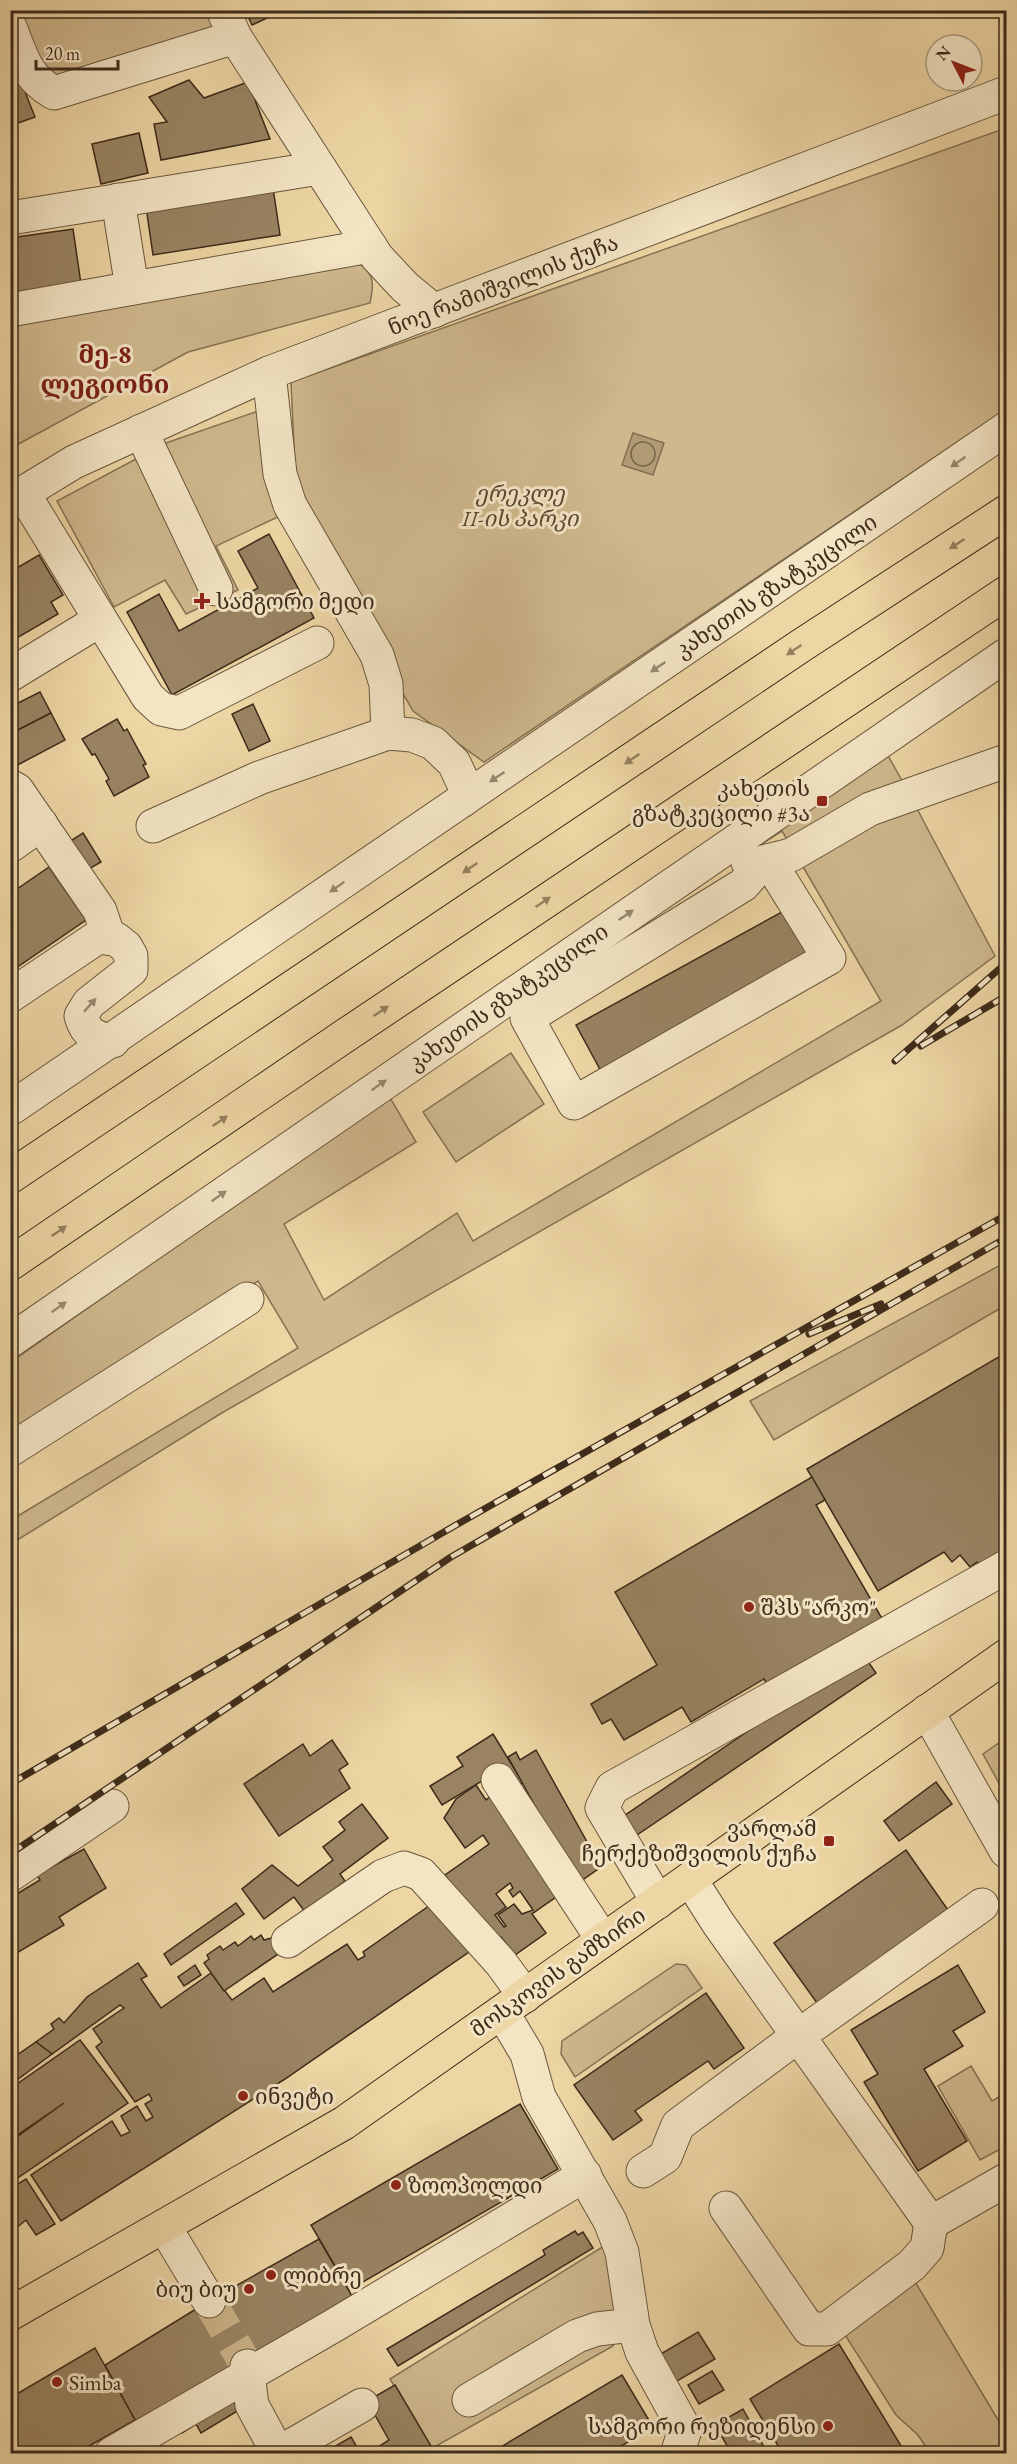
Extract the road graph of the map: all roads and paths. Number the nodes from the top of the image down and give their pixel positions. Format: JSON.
{"nodes":[{"id":1,"x":229,"y":24,"type":"edge"},
{"id":2,"x":10,"y":27,"type":"edge"},
{"id":3,"x":1006,"y":93,"type":"edge"},
{"id":4,"x":319,"y":168,"type":"junction"},
{"id":5,"x":118,"y":200,"type":"junction"},
{"id":6,"x":10,"y":218,"type":"edge"},
{"id":7,"x":370,"y":246,"type":"junction"},
{"id":8,"x":132,"y":288,"type":"junction"},
{"id":9,"x":10,"y":310,"type":"edge"},
{"id":10,"x":434,"y":311,"type":"junction"},
{"id":11,"x":269,"y":373,"type":"junction"},
{"id":12,"x":1006,"y":429,"type":"edge"},
{"id":13,"x":141,"y":431,"type":"junction"},
{"id":14,"x":17,"y":497,"type":"edge"},
{"id":15,"x":1006,"y":512,"type":"edge"},
{"id":16,"x":216,"y":589,"type":"dead end"},
{"id":17,"x":1006,"y":593,"type":"edge"},
{"id":18,"x":100,"y":620,"type":"junction"},
{"id":19,"x":317,"y":643,"type":"dead end"},
{"id":20,"x":1006,"y":655,"type":"edge"},
{"id":21,"x":10,"y":675,"type":"edge"},
{"id":22,"x":388,"y":733,"type":"junction"},
{"id":23,"x":1006,"y":761,"type":"edge"},
{"id":24,"x":10,"y":786,"type":"edge"},
{"id":25,"x":463,"y":800,"type":"junction"},
{"id":26,"x":41,"y":824,"type":"junction"},
{"id":27,"x":153,"y":826,"type":"dead end"},
{"id":28,"x":729,"y":845,"type":"junction"},
{"id":29,"x":10,"y":846,"type":"edge"},
{"id":30,"x":762,"y":862,"type":"junction"},
{"id":31,"x":109,"y":938,"type":"junction"},
{"id":32,"x":10,"y":996,"type":"edge"},
{"id":33,"x":113,"y":1041,"type":"junction"},
{"id":34,"x":10,"y":1109,"type":"edge"},
{"id":35,"x":10,"y":1178,"type":"edge"},
{"id":36,"x":10,"y":1264,"type":"edge"},
{"id":37,"x":246,"y":1299,"type":"dead end"},
{"id":38,"x":10,"y":1341,"type":"edge"},
{"id":39,"x":10,"y":1450,"type":"edge"},
{"id":40,"x":1006,"y":1567,"type":"edge"},
{"id":41,"x":1006,"y":1656,"type":"edge"},
{"id":42,"x":927,"y":1711,"type":"junction"},
{"id":43,"x":498,"y":1780,"type":"dead end"},
{"id":44,"x":112,"y":1806,"type":"dead end"},
{"id":45,"x":1006,"y":1851,"type":"edge"},
{"id":46,"x":10,"y":1875,"type":"edge"},
{"id":47,"x":690,"y":1879,"type":"junction"},
{"id":48,"x":658,"y":1902,"type":"junction"},
{"id":49,"x":982,"y":1905,"type":"dead end"},
{"id":50,"x":603,"y":1940,"type":"junction"},
{"id":51,"x":288,"y":1941,"type":"dead end"},
{"id":52,"x":513,"y":2004,"type":"junction"},
{"id":53,"x":798,"y":2036,"type":"junction"},
{"id":54,"x":643,"y":2171,"type":"dead end"},
{"id":55,"x":585,"y":2175,"type":"junction"},
{"id":56,"x":1006,"y":2180,"type":"edge"},
{"id":57,"x":726,"y":2208,"type":"dead end"},
{"id":58,"x":931,"y":2223,"type":"junction"},
{"id":59,"x":164,"y":2226,"type":"junction"},
{"id":60,"x":95,"y":2264,"type":"junction"},
{"id":61,"x":209,"y":2301,"type":"tunnel mouth"},
{"id":62,"x":10,"y":2302,"type":"edge"},
{"id":63,"x":10,"y":2314,"type":"edge"},
{"id":64,"x":633,"y":2325,"type":"junction"},
{"id":65,"x":248,"y":2370,"type":"junction"},
{"id":66,"x":469,"y":2400,"type":"dead end"},
{"id":67,"x":362,"y":2405,"type":"dead end"},
{"id":68,"x":277,"y":2453,"type":"edge"},
{"id":69,"x":111,"y":2454,"type":"edge"},
{"id":70,"x":677,"y":2454,"type":"edge"}],
"edges":[{"from":1,"to":2,"type":"street"},
{"from":1,"to":4,"type":"street"},
{"from":3,"to":10,"type":"street","name":"ნოე რამიშვილის ქუჩა"},
{"from":4,"to":5,"type":"street"},
{"from":4,"to":7,"type":"street"},
{"from":5,"to":6,"type":"street"},
{"from":5,"to":8,"type":"street"},
{"from":7,"to":8,"type":"street"},
{"from":7,"to":10,"type":"street"},
{"from":8,"to":9,"type":"street"},
{"from":10,"to":11,"type":"street","name":"ნოე რამიშვილის ქუჩა"},
{"from":11,"to":13,"type":"street","name":"ნოე რამიშვილის ქუჩა"},
{"from":11,"to":22,"type":"street"},
{"from":12,"to":25,"type":"street","name":"კახეთის გზატკეცილი","one_way":true},
{"from":13,"to":14,"type":"street","name":"ნოე რამიშვილის ქუჩა"},
{"from":13,"to":16,"type":"street"},
{"from":14,"to":18,"type":"street"},
{"from":15,"to":35,"type":"main road","one_way":true},
{"from":36,"to":17,"type":"main road","one_way":true},
{"from":18,"to":19,"type":"street"},
{"from":18,"to":21,"type":"street"},
{"from":20,"to":28,"type":"street","name":"კახეთის გზატკეცილი"},
{"from":22,"to":25,"type":"street"},
{"from":22,"to":27,"type":"street"},
{"from":23,"to":30,"type":"street"},
{"from":24,"to":26,"type":"street"},
{"from":25,"to":33,"type":"street","name":"კახეთის გზატკეცილი","one_way":true},
{"from":26,"to":29,"type":"street"},
{"from":26,"to":31,"type":"street"},
{"from":28,"to":30,"type":"street"},
{"from":38,"to":28,"type":"street","name":"კახეთის გზატკეცილი","one_way":true},
{"from":30,"to":30,"type":"street"},
{"from":31,"to":32,"type":"street"},
{"from":33,"to":31,"type":"street","one_way":true},
{"from":33,"to":34,"type":"street","name":"კახეთის გზატკეცილი"},
{"from":37,"to":39,"type":"street"},
{"from":40,"to":48,"type":"street"},
{"from":41,"to":42,"type":"main road","name":"მოსკოვის გამზირი"},
{"from":42,"to":45,"type":"street"},
{"from":42,"to":47,"type":"main road","name":"მოსკოვის გამზირი"},
{"from":43,"to":50,"type":"street"},
{"from":44,"to":46,"type":"street"},
{"from":47,"to":48,"type":"main road","name":"მოსკოვის გამზირი"},
{"from":47,"to":53,"type":"street"},
{"from":48,"to":50,"type":"main road","name":"მოსკოვის გამზირი"},
{"from":49,"to":53,"type":"street"},
{"from":50,"to":52,"type":"main road","name":"მოსკოვის გამზირი"},
{"from":51,"to":52,"type":"street"},
{"from":52,"to":55,"type":"street"},
{"from":52,"to":59,"type":"main road","name":"მოსკოვის გამზირი"},
{"from":53,"to":54,"type":"street"},
{"from":53,"to":58,"type":"street"},
{"from":55,"to":64,"type":"street"},
{"from":55,"to":65,"type":"street"},
{"from":56,"to":58,"type":"street"},
{"from":57,"to":58,"type":"street"},
{"from":59,"to":60,"type":"main road","name":"მოსკოვის გამზირი"},
{"from":59,"to":61,"type":"street"},
{"from":60,"to":62,"type":"main road","name":"მოსკოვის გამზირი"},
{"from":60,"to":63,"type":"main road","name":"მოსკოვის გამზირი"},
{"from":64,"to":66,"type":"street"},
{"from":64,"to":70,"type":"street"},
{"from":65,"to":68,"type":"street"},
{"from":65,"to":69,"type":"street"},
{"from":67,"to":68,"type":"street"}]}
